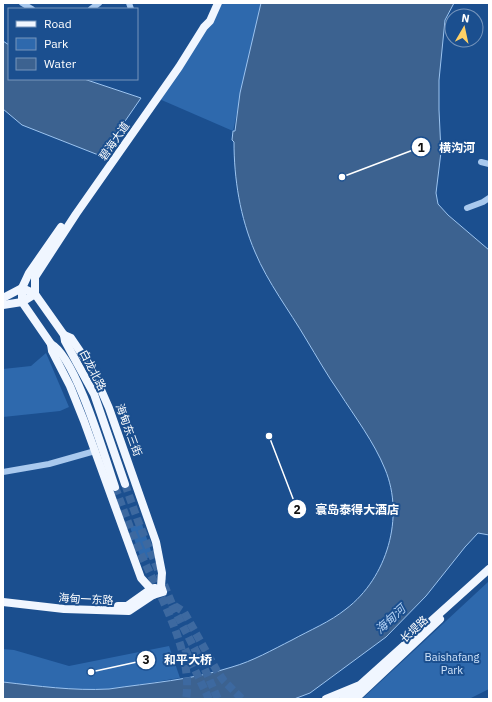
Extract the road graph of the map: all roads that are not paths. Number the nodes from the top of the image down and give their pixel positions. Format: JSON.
{"nodes":[{"id":1,"x":213,"y":3,"type":"edge"},
{"id":2,"x":218,"y":3,"type":"edge"},
{"id":3,"x":481,"y":162,"type":"dead end"},
{"id":4,"x":489,"y":164,"type":"edge"},
{"id":5,"x":489,"y":198,"type":"edge"},
{"id":6,"x":467,"y":208,"type":"dead end"},
{"id":7,"x":22,"y":288,"type":"junction"},
{"id":8,"x":36,"y":294,"type":"junction"},
{"id":9,"x":3,"y":298,"type":"edge"},
{"id":10,"x":22,"y":302,"type":"junction"},
{"id":11,"x":3,"y":305,"type":"edge"},
{"id":12,"x":64,"y":335,"type":"junction"},
{"id":13,"x":51,"y":344,"type":"junction"},
{"id":14,"x":95,"y":451,"type":"junction"},
{"id":15,"x":3,"y":472,"type":"edge"},
{"id":16,"x":124,"y":484,"type":"tunnel mouth"},
{"id":17,"x":115,"y":487,"type":"tunnel mouth"},
{"id":18,"x":489,"y":570,"type":"edge"},
{"id":19,"x":489,"y":575,"type":"edge"},
{"id":20,"x":162,"y":589,"type":"joint"},
{"id":21,"x":152,"y":592,"type":"junction"},
{"id":22,"x":3,"y":598,"type":"edge"},
{"id":23,"x":3,"y":602,"type":"edge"},
{"id":24,"x":360,"y":685,"type":"junction"},
{"id":25,"x":326,"y":699,"type":"edge"},
{"id":26,"x":343,"y":699,"type":"edge"},
{"id":27,"x":355,"y":699,"type":"edge"}],
"edges":[{"from":1,"to":7,"type":"main road","name":"碧海大道"},
{"from":2,"to":8,"type":"main road","name":"碧海大道"},
{"from":3,"to":4,"type":"street"},
{"from":5,"to":6,"type":"street"},
{"from":7,"to":8,"type":"main road"},
{"from":7,"to":9,"type":"main road"},
{"from":7,"to":10,"type":"main road"},
{"from":8,"to":10,"type":"main road"},
{"from":8,"to":12,"type":"main road","name":"海甸东三街"},
{"from":10,"to":11,"type":"main road"},
{"from":10,"to":13,"type":"main road"},
{"from":12,"to":16,"type":"main road","name":"白龙北路"},
{"from":12,"to":20,"type":"main road","name":"海甸东三街"},
{"from":13,"to":14,"type":"main road"},
{"from":13,"to":17,"type":"main road","name":"白龙北路"},
{"from":14,"to":15,"type":"street"},
{"from":14,"to":21,"type":"main road"},
{"from":18,"to":24,"type":"main road"},
{"from":19,"to":27,"type":"main road","name":"长堤路"},
{"from":20,"to":21,"type":"main road","name":"海甸一东路"},
{"from":21,"to":22,"type":"main road","name":"海甸一东路"},
{"from":21,"to":23,"type":"main road","name":"海甸一东路"},
{"from":24,"to":25,"type":"main road"},
{"from":24,"to":26,"type":"main road"}]}
